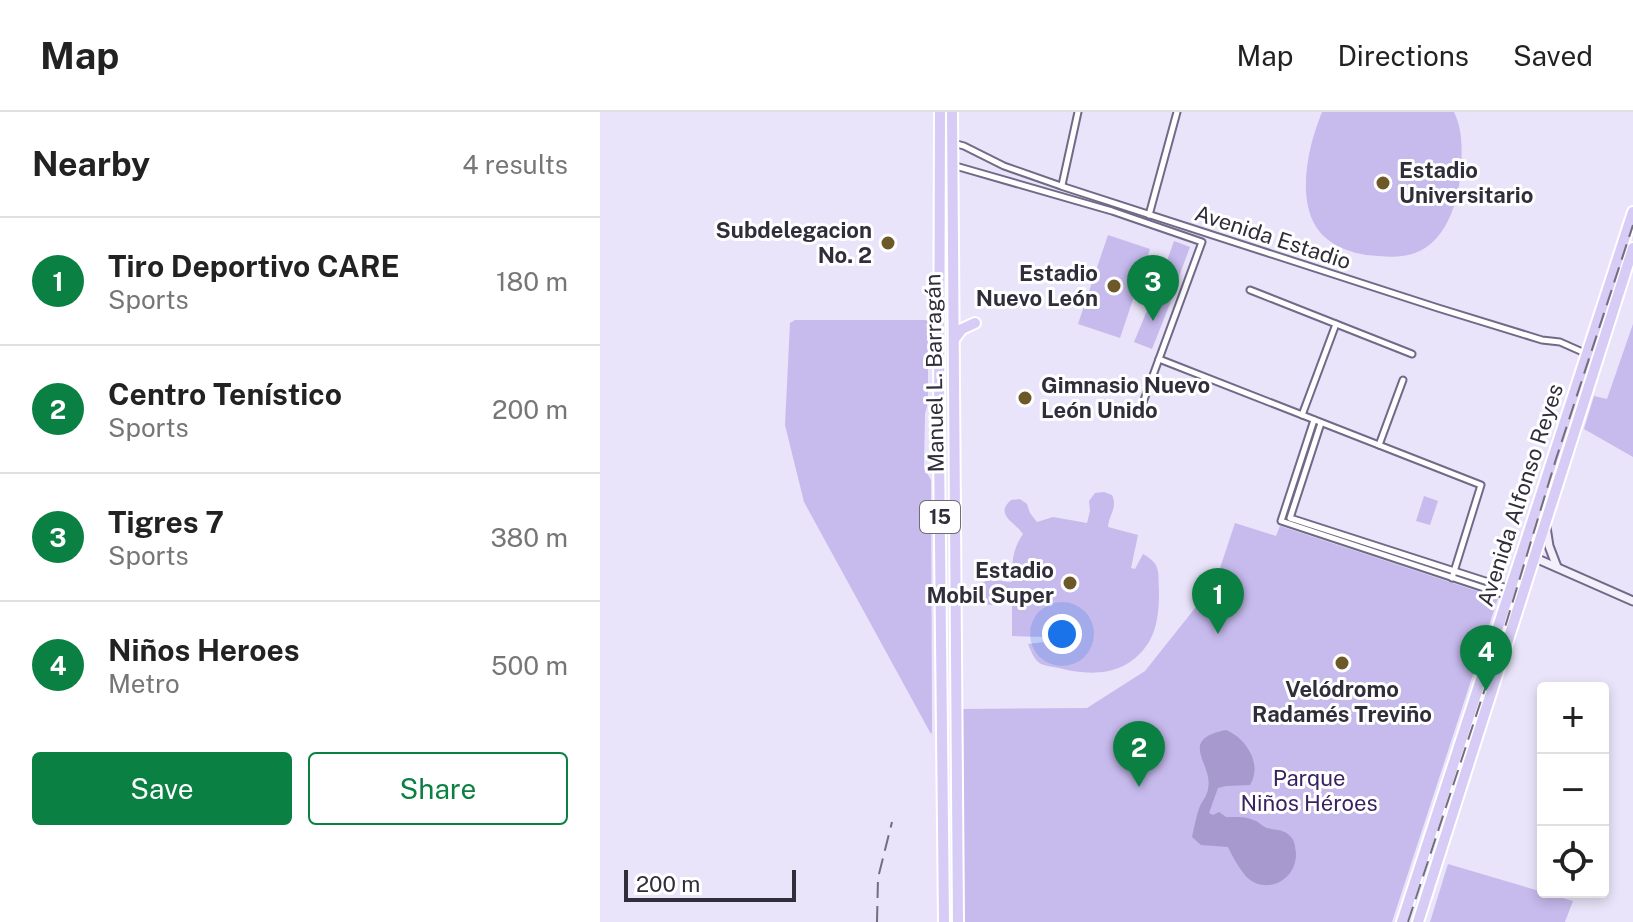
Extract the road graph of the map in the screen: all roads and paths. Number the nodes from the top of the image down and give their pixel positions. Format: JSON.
{"nodes":[{"id":1,"x":940,"y":112,"type":"edge"},
{"id":2,"x":952,"y":112,"type":"edge"},
{"id":3,"x":1078,"y":112,"type":"edge"},
{"id":4,"x":1177,"y":112,"type":"edge"},
{"id":5,"x":952,"y":143,"type":"junction"},
{"id":6,"x":951,"y":164,"type":"junction"},
{"id":7,"x":1061,"y":186,"type":"junction"},
{"id":8,"x":1633,"y":212,"type":"edge"},
{"id":9,"x":1149,"y":215,"type":"junction"},
{"id":10,"x":1633,"y":248,"type":"edge"},
{"id":11,"x":953,"y":262,"type":"junction"},
{"id":12,"x":1615,"y":269,"type":"junction"},
{"id":13,"x":1250,"y":290,"type":"dead end"},
{"id":14,"x":1612,"y":314,"type":"junction"},
{"id":15,"x":975,"y":323,"type":"dead end"},
{"id":16,"x":1336,"y":324,"type":"junction"},
{"id":17,"x":955,"y":338,"type":"junction"},
{"id":18,"x":1412,"y":354,"type":"dead end"},
{"id":19,"x":1587,"y":354,"type":"junction"},
{"id":20,"x":1159,"y":359,"type":"junction"},
{"id":21,"x":954,"y":372,"type":"junction"},
{"id":22,"x":1403,"y":380,"type":"dead end"},
{"id":23,"x":1141,"y":408,"type":"dead end"},
{"id":24,"x":1302,"y":415,"type":"junction"},
{"id":25,"x":1314,"y":420,"type":"junction"},
{"id":26,"x":1321,"y":423,"type":"junction"},
{"id":27,"x":1379,"y":445,"type":"junction"},
{"id":28,"x":1545,"y":521,"type":"junction"},
{"id":29,"x":1538,"y":544,"type":"junction"},
{"id":30,"x":1533,"y":557,"type":"junction"},
{"id":31,"x":1412,"y":562,"type":"junction"},
{"id":32,"x":1557,"y":567,"type":"junction"},
{"id":33,"x":1515,"y":573,"type":"junction"},
{"id":34,"x":1452,"y":575,"type":"junction"},
{"id":35,"x":1509,"y":592,"type":"junction"},
{"id":36,"x":1633,"y":601,"type":"edge"},
{"id":37,"x":1466,"y":769,"type":"junction"},
{"id":38,"x":1446,"y":787,"type":"junction"},
{"id":39,"x":944,"y":922,"type":"edge"},
{"id":40,"x":958,"y":922,"type":"edge"},
{"id":41,"x":1402,"y":922,"type":"edge"},
{"id":42,"x":1418,"y":922,"type":"edge"}],
"edges":[{"from":1,"to":39,"type":"highway","name":"Manuel L. Barragán","number":"15"},
{"from":2,"to":5,"type":"highway","name":"Manuel L. Barragán","number":"15"},
{"from":3,"to":7,"type":"street"},
{"from":4,"to":9,"type":"street"},
{"from":5,"to":6,"type":"highway","name":"Manuel L. Barragán","number":"15"},
{"from":5,"to":7,"type":"street","name":"Avenida Estadio"},
{"from":6,"to":11,"type":"highway","name":"Manuel L. Barragán","number":"15"},
{"from":6,"to":20,"type":"street"},
{"from":7,"to":9,"type":"street","name":"Avenida Estadio"},
{"from":8,"to":12,"type":"highway"},
{"from":9,"to":19,"type":"street","name":"Avenida Estadio"},
{"from":10,"to":14,"type":"highway"},
{"from":11,"to":17,"type":"highway","name":"Manuel L. Barragán","number":"15"},
{"from":11,"to":21,"type":"highway"},
{"from":12,"to":14,"type":"highway"},
{"from":12,"to":19,"type":"highway","name":"Avenida Alfonso Reyes"},
{"from":13,"to":16,"type":"street"},
{"from":14,"to":28,"type":"highway","name":"Avenida Alfonso Reyes"},
{"from":15,"to":17,"type":"highway"},
{"from":16,"to":18,"type":"street"},
{"from":16,"to":24,"type":"street"},
{"from":17,"to":21,"type":"highway","name":"Manuel L. Barragán","number":"15"},
{"from":19,"to":33,"type":"highway","name":"Avenida Alfonso Reyes"},
{"from":20,"to":23,"type":"street"},
{"from":20,"to":24,"type":"street"},
{"from":21,"to":40,"type":"highway","name":"Manuel L. Barragán","number":"15"},
{"from":22,"to":27,"type":"street"},
{"from":24,"to":25,"type":"street"},
{"from":25,"to":26,"type":"street"},
{"from":25,"to":31,"type":"street"},
{"from":26,"to":27,"type":"street"},
{"from":26,"to":31,"type":"street"},
{"from":27,"to":34,"type":"street"},
{"from":28,"to":29,"type":"highway","name":"Avenida Alfonso Reyes"},
{"from":28,"to":32,"type":"street"},
{"from":29,"to":30,"type":"highway","name":"Avenida Alfonso Reyes"},
{"from":29,"to":33,"type":"highway"},
{"from":30,"to":32,"type":"street"},
{"from":30,"to":37,"type":"highway","name":"Avenida Alfonso Reyes"},
{"from":31,"to":34,"type":"street"},
{"from":32,"to":36,"type":"street"},
{"from":33,"to":35,"type":"highway","name":"Avenida Alfonso Reyes"},
{"from":34,"to":35,"type":"street"},
{"from":35,"to":38,"type":"highway","name":"Avenida Alfonso Reyes"},
{"from":37,"to":38,"type":"highway"},
{"from":37,"to":42,"type":"highway","name":"Avenida Alfonso Reyes"},
{"from":38,"to":41,"type":"highway","name":"Avenida Alfonso Reyes"}]}
